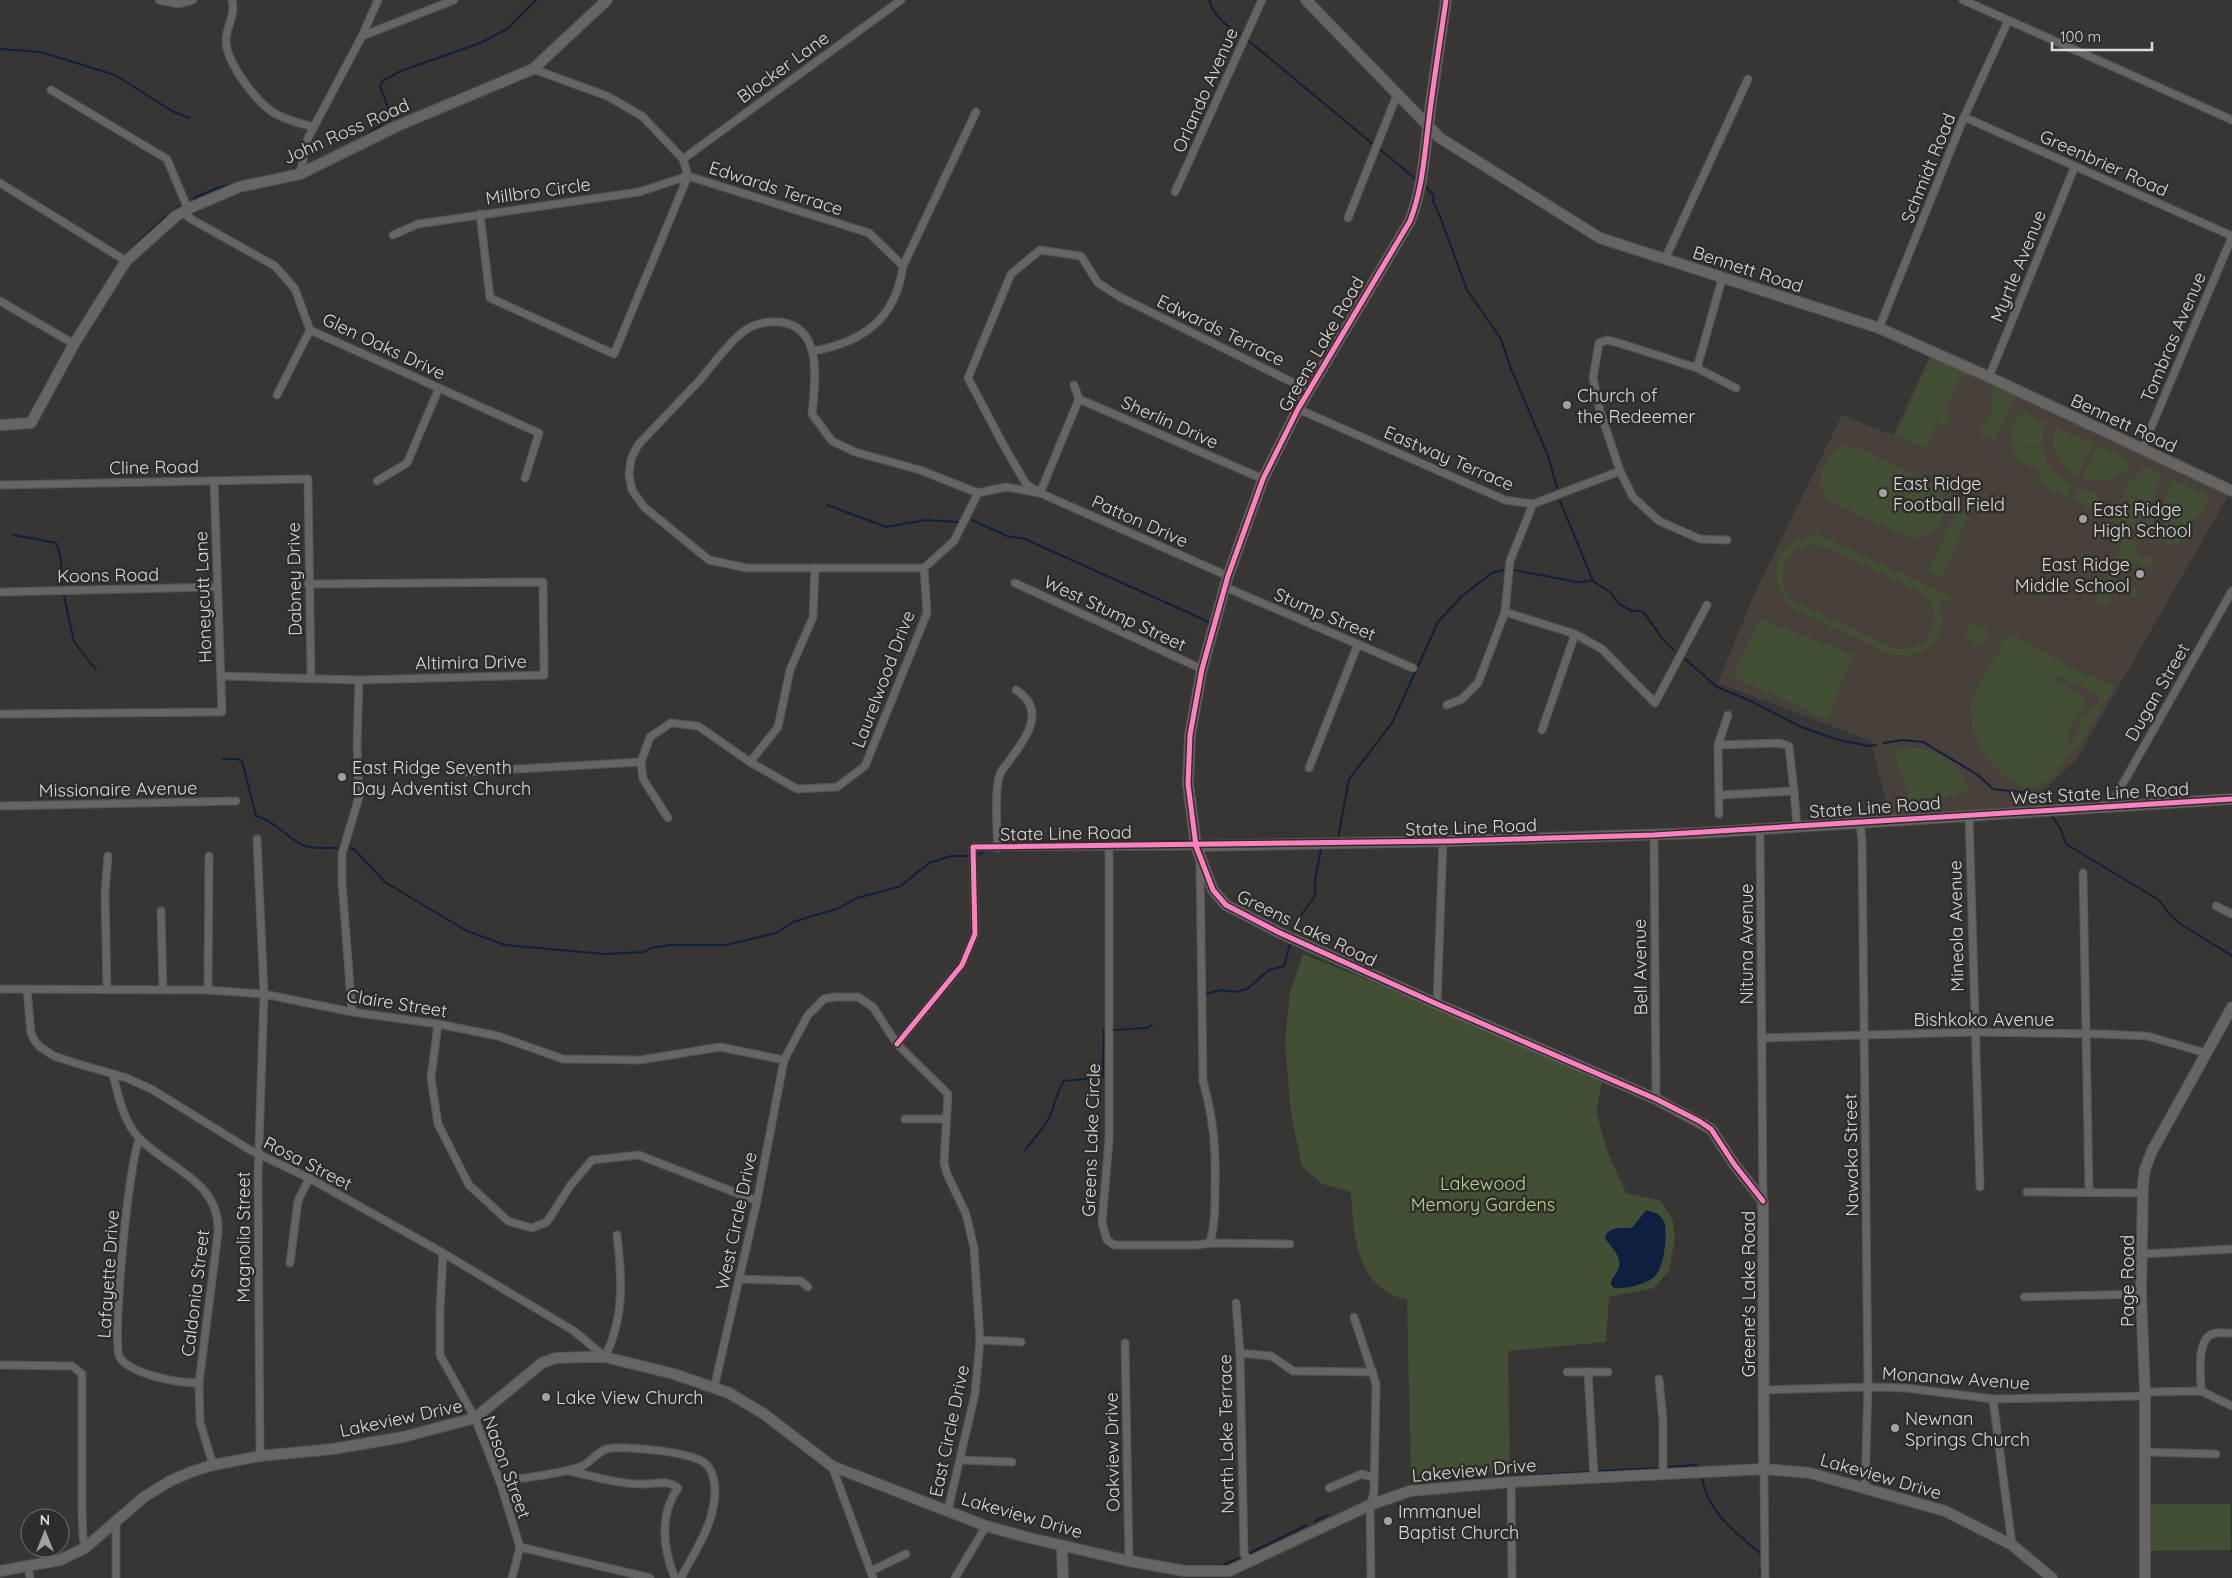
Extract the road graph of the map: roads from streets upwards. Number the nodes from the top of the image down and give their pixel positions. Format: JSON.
{"nodes":[{"id":1,"x":159,"y":0,"type":"edge"},
{"id":2,"x":192,"y":0,"type":"edge"},
{"id":3,"x":232,"y":0,"type":"edge"},
{"id":4,"x":378,"y":0,"type":"edge"},
{"id":5,"x":454,"y":0,"type":"edge"},
{"id":6,"x":607,"y":0,"type":"edge"},
{"id":7,"x":901,"y":0,"type":"edge"},
{"id":8,"x":1262,"y":0,"type":"edge"},
{"id":9,"x":1306,"y":0,"type":"edge"},
{"id":10,"x":1446,"y":0,"type":"edge"},
{"id":11,"x":1962,"y":0,"type":"edge"},
{"id":12,"x":2008,"y":21,"type":"junction"},
{"id":13,"x":362,"y":36,"type":"junction"},
{"id":14,"x":533,"y":68,"type":"junction"},
{"id":15,"x":1748,"y":79,"type":"dead end"},
{"id":16,"x":51,"y":90,"type":"dead end"},
{"id":17,"x":1397,"y":95,"type":"junction"},
{"id":18,"x":976,"y":112,"type":"dead end"},
{"id":19,"x":1964,"y":117,"type":"junction"},
{"id":20,"x":2232,"y":120,"type":"edge"},
{"id":21,"x":314,"y":127,"type":"junction"},
{"id":22,"x":1428,"y":128,"type":"junction"},
{"id":23,"x":683,"y":159,"type":"junction"},
{"id":24,"x":2075,"y":166,"type":"junction"},
{"id":25,"x":300,"y":174,"type":"junction"},
{"id":26,"x":688,"y":176,"type":"junction"},
{"id":27,"x":0,"y":183,"type":"edge"},
{"id":28,"x":1175,"y":192,"type":"dead end"},
{"id":29,"x":185,"y":210,"type":"junction"},
{"id":30,"x":480,"y":214,"type":"junction"},
{"id":31,"x":1348,"y":218,"type":"dead end"},
{"id":32,"x":393,"y":235,"type":"dead end"},
{"id":33,"x":2232,"y":236,"type":"edge"},
{"id":34,"x":1665,"y":259,"type":"junction"},
{"id":35,"x":126,"y":261,"type":"junction"},
{"id":36,"x":903,"y":266,"type":"junction"},
{"id":37,"x":1722,"y":279,"type":"junction"},
{"id":38,"x":0,"y":301,"type":"edge"},
{"id":39,"x":1879,"y":328,"type":"junction"},
{"id":40,"x":310,"y":330,"type":"junction"},
{"id":41,"x":74,"y":344,"type":"junction"},
{"id":42,"x":813,"y":351,"type":"junction"},
{"id":43,"x":1697,"y":368,"type":"junction"},
{"id":44,"x":1989,"y":377,"type":"junction"},
{"id":45,"x":1074,"y":385,"type":"dead end"},
{"id":46,"x":439,"y":388,"type":"junction"},
{"id":47,"x":1736,"y":388,"type":"dead end"},
{"id":48,"x":1308,"y":390,"type":"junction"},
{"id":49,"x":277,"y":395,"type":"dead end"},
{"id":50,"x":1079,"y":398,"type":"junction"},
{"id":51,"x":1298,"y":409,"type":"junction"},
{"id":52,"x":0,"y":425,"type":"edge"},
{"id":53,"x":2142,"y":449,"type":"junction"},
{"id":54,"x":1620,"y":471,"type":"junction"},
{"id":55,"x":525,"y":478,"type":"dead end"},
{"id":56,"x":308,"y":479,"type":"joint"},
{"id":57,"x":1263,"y":479,"type":"junction"},
{"id":58,"x":214,"y":481,"type":"junction"},
{"id":59,"x":377,"y":481,"type":"dead end"},
{"id":60,"x":0,"y":485,"type":"edge"},
{"id":61,"x":2232,"y":490,"type":"edge"},
{"id":62,"x":978,"y":493,"type":"junction"},
{"id":63,"x":1040,"y":493,"type":"junction"},
{"id":64,"x":1533,"y":504,"type":"junction"},
{"id":65,"x":1727,"y":540,"type":"dead end"},
{"id":66,"x":815,"y":568,"type":"junction"},
{"id":67,"x":924,"y":568,"type":"junction"},
{"id":68,"x":1228,"y":576,"type":"junction"},
{"id":69,"x":1015,"y":583,"type":"dead end"},
{"id":70,"x":308,"y":584,"type":"junction"},
{"id":71,"x":217,"y":587,"type":"junction"},
{"id":72,"x":1225,"y":587,"type":"junction"},
{"id":73,"x":2232,"y":591,"type":"edge"},
{"id":74,"x":0,"y":592,"type":"edge"},
{"id":75,"x":1707,"y":605,"type":"dead end"},
{"id":76,"x":1504,"y":612,"type":"junction"},
{"id":77,"x":1575,"y":634,"type":"junction"},
{"id":78,"x":1358,"y":644,"type":"junction"},
{"id":79,"x":1413,"y":668,"type":"dead end"},
{"id":80,"x":1202,"y":669,"type":"junction"},
{"id":81,"x":221,"y":676,"type":"junction"},
{"id":82,"x":311,"y":679,"type":"junction"},
{"id":83,"x":359,"y":680,"type":"junction"},
{"id":84,"x":1016,"y":690,"type":"dead end"},
{"id":85,"x":1447,"y":705,"type":"dead end"},
{"id":86,"x":0,"y":714,"type":"edge"},
{"id":87,"x":1728,"y":715,"type":"dead end"},
{"id":88,"x":1542,"y":730,"type":"dead end"},
{"id":89,"x":1718,"y":745,"type":"junction"},
{"id":90,"x":641,"y":762,"type":"junction"},
{"id":91,"x":750,"y":762,"type":"junction"},
{"id":92,"x":1309,"y":768,"type":"dead end"},
{"id":93,"x":464,"y":772,"type":"dead end"},
{"id":94,"x":1794,"y":791,"type":"junction"},
{"id":95,"x":1720,"y":795,"type":"junction"},
{"id":96,"x":2232,"y":799,"type":"edge"},
{"id":97,"x":236,"y":801,"type":"dead end"},
{"id":98,"x":0,"y":806,"type":"edge"},
{"id":99,"x":2109,"y":808,"type":"junction"},
{"id":100,"x":1719,"y":814,"type":"dead end"},
{"id":101,"x":1969,"y":814,"type":"junction"},
{"id":102,"x":668,"y":818,"type":"dead end"},
{"id":103,"x":1860,"y":822,"type":"junction"},
{"id":104,"x":1797,"y":826,"type":"junction"},
{"id":105,"x":1760,"y":829,"type":"junction"},
{"id":106,"x":1654,"y":834,"type":"junction"},
{"id":107,"x":257,"y":838,"type":"dead end"},
{"id":108,"x":1443,"y":842,"type":"junction"},
{"id":109,"x":1109,"y":846,"type":"junction"},
{"id":110,"x":1196,"y":846,"type":"junction"},
{"id":111,"x":998,"y":848,"type":"junction"},
{"id":112,"x":108,"y":856,"type":"dead end"},
{"id":113,"x":209,"y":856,"type":"dead end"},
{"id":114,"x":1200,"y":856,"type":"junction"},
{"id":115,"x":2083,"y":873,"type":"dead end"},
{"id":116,"x":2216,"y":906,"type":"dead end"},
{"id":117,"x":161,"y":911,"type":"dead end"},
{"id":118,"x":2232,"y":914,"type":"edge"},
{"id":119,"x":0,"y":989,"type":"edge"},
{"id":120,"x":27,"y":990,"type":"junction"},
{"id":121,"x":107,"y":990,"type":"junction"},
{"id":122,"x":163,"y":990,"type":"junction"},
{"id":123,"x":208,"y":990,"type":"junction"},
{"id":124,"x":264,"y":994,"type":"junction"},
{"id":125,"x":1437,"y":1004,"type":"junction"},
{"id":126,"x":2232,"y":1007,"type":"edge"},
{"id":127,"x":352,"y":1012,"type":"junction"},
{"id":128,"x":438,"y":1024,"type":"junction"},
{"id":129,"x":1974,"y":1032,"type":"junction"},
{"id":130,"x":2086,"y":1034,"type":"junction"},
{"id":131,"x":1865,"y":1035,"type":"junction"},
{"id":132,"x":1761,"y":1038,"type":"junction"},
{"id":133,"x":897,"y":1044,"type":"junction"},
{"id":134,"x":2206,"y":1053,"type":"junction"},
{"id":135,"x":1761,"y":1058,"type":"joint"},
{"id":136,"x":784,"y":1060,"type":"junction"},
{"id":137,"x":113,"y":1074,"type":"junction"},
{"id":138,"x":1656,"y":1098,"type":"junction"},
{"id":139,"x":905,"y":1119,"type":"dead end"},
{"id":140,"x":946,"y":1120,"type":"junction"},
{"id":141,"x":140,"y":1139,"type":"junction"},
{"id":142,"x":258,"y":1154,"type":"junction"},
{"id":143,"x":309,"y":1178,"type":"junction"},
{"id":144,"x":1980,"y":1186,"type":"dead end"},
{"id":145,"x":2027,"y":1192,"type":"dead end"},
{"id":146,"x":2089,"y":1192,"type":"junction"},
{"id":147,"x":2142,"y":1193,"type":"junction"},
{"id":148,"x":757,"y":1201,"type":"junction"},
{"id":149,"x":1763,"y":1201,"type":"junction"},
{"id":150,"x":617,"y":1235,"type":"dead end"},
{"id":151,"x":1210,"y":1243,"type":"junction"},
{"id":152,"x":1290,"y":1244,"type":"dead end"},
{"id":153,"x":2232,"y":1249,"type":"edge"},
{"id":154,"x":443,"y":1253,"type":"junction"},
{"id":155,"x":2143,"y":1254,"type":"junction"},
{"id":156,"x":290,"y":1263,"type":"dead end"},
{"id":157,"x":740,"y":1279,"type":"junction"},
{"id":158,"x":808,"y":1287,"type":"dead end"},
{"id":159,"x":2141,"y":1294,"type":"junction"},
{"id":160,"x":2024,"y":1297,"type":"dead end"},
{"id":161,"x":1236,"y":1303,"type":"dead end"},
{"id":162,"x":1354,"y":1317,"type":"dead end"},
{"id":163,"x":2232,"y":1334,"type":"edge"},
{"id":164,"x":980,"y":1340,"type":"junction"},
{"id":165,"x":1021,"y":1342,"type":"dead end"},
{"id":166,"x":1125,"y":1343,"type":"dead end"},
{"id":167,"x":1240,"y":1352,"type":"junction"},
{"id":168,"x":605,"y":1357,"type":"junction"},
{"id":169,"x":0,"y":1365,"type":"edge"},
{"id":170,"x":1373,"y":1372,"type":"junction"},
{"id":171,"x":1567,"y":1372,"type":"dead end"},
{"id":172,"x":1588,"y":1372,"type":"junction"},
{"id":173,"x":1608,"y":1372,"type":"dead end"},
{"id":174,"x":1659,"y":1379,"type":"dead end"},
{"id":175,"x":199,"y":1383,"type":"junction"},
{"id":176,"x":1868,"y":1387,"type":"junction"},
{"id":177,"x":714,"y":1388,"type":"junction"},
{"id":178,"x":1764,"y":1390,"type":"junction"},
{"id":179,"x":2201,"y":1391,"type":"junction"},
{"id":180,"x":2145,"y":1394,"type":"junction"},
{"id":181,"x":1993,"y":1399,"type":"junction"},
{"id":182,"x":2232,"y":1406,"type":"edge"},
{"id":183,"x":475,"y":1418,"type":"junction"},
{"id":184,"x":2146,"y":1452,"type":"junction"},
{"id":185,"x":2216,"y":1454,"type":"dead end"},
{"id":186,"x":260,"y":1456,"type":"junction"},
{"id":187,"x":960,"y":1460,"type":"junction"},
{"id":188,"x":1012,"y":1462,"type":"dead end"},
{"id":189,"x":212,"y":1465,"type":"junction"},
{"id":190,"x":832,"y":1466,"type":"junction"},
{"id":191,"x":1764,"y":1469,"type":"junction"},
{"id":192,"x":566,"y":1470,"type":"junction"},
{"id":193,"x":1663,"y":1473,"type":"junction"},
{"id":194,"x":1594,"y":1477,"type":"junction"},
{"id":195,"x":1374,"y":1478,"type":"junction"},
{"id":196,"x":500,"y":1482,"type":"junction"},
{"id":197,"x":1511,"y":1482,"type":"junction"},
{"id":198,"x":1329,"y":1488,"type":"dead end"},
{"id":199,"x":1865,"y":1489,"type":"junction"},
{"id":200,"x":1370,"y":1505,"type":"junction"},
{"id":201,"x":948,"y":1510,"type":"junction"},
{"id":202,"x":116,"y":1524,"type":"junction"},
{"id":203,"x":986,"y":1526,"type":"junction"},
{"id":204,"x":2012,"y":1545,"type":"junction"},
{"id":205,"x":1062,"y":1546,"type":"junction"},
{"id":206,"x":520,"y":1547,"type":"junction"},
{"id":207,"x":86,"y":1548,"type":"junction"},
{"id":208,"x":906,"y":1554,"type":"dead end"},
{"id":209,"x":1129,"y":1561,"type":"junction"},
{"id":210,"x":1251,"y":1562,"type":"junction"},
{"id":211,"x":28,"y":1567,"type":"junction"},
{"id":212,"x":0,"y":1571,"type":"edge"},
{"id":213,"x":872,"y":1574,"type":"edge"},
{"id":214,"x":1229,"y":1574,"type":"edge"},
{"id":215,"x":30,"y":1578,"type":"edge"},
{"id":216,"x":116,"y":1578,"type":"edge"},
{"id":217,"x":512,"y":1578,"type":"edge"},
{"id":218,"x":650,"y":1578,"type":"edge"},
{"id":219,"x":675,"y":1578,"type":"edge"},
{"id":220,"x":681,"y":1578,"type":"edge"},
{"id":221,"x":955,"y":1578,"type":"edge"},
{"id":222,"x":1062,"y":1578,"type":"edge"},
{"id":223,"x":1371,"y":1578,"type":"edge"},
{"id":224,"x":1512,"y":1578,"type":"edge"},
{"id":225,"x":1765,"y":1578,"type":"edge"},
{"id":226,"x":2052,"y":1578,"type":"edge"},
{"id":227,"x":2145,"y":1578,"type":"edge"}],
"edges":[{"from":1,"to":2,"type":"street"},
{"from":3,"to":21,"type":"street"},
{"from":4,"to":13,"type":"street"},
{"from":5,"to":13,"type":"street"},
{"from":6,"to":14,"type":"street","name":"John Ross Road"},
{"from":7,"to":23,"type":"street","name":"Blocker Lane"},
{"from":8,"to":28,"type":"street","name":"Orlando Avenue"},
{"from":9,"to":17,"type":"street","name":"Bennett Road"},
{"from":10,"to":22,"type":"street","name":"Greens Lake Road"},
{"from":11,"to":12,"type":"street"},
{"from":12,"to":19,"type":"street","name":"Schmidt Road"},
{"from":12,"to":20,"type":"street"},
{"from":13,"to":21,"type":"street"},
{"from":14,"to":23,"type":"street","name":"Edwards Terrace"},
{"from":14,"to":25,"type":"street","name":"John Ross Road"},
{"from":15,"to":34,"type":"street"},
{"from":16,"to":29,"type":"street"},
{"from":17,"to":22,"type":"street","name":"Bennett Road"},
{"from":17,"to":31,"type":"street"},
{"from":18,"to":36,"type":"street"},
{"from":19,"to":24,"type":"street","name":"Greenbrier Road"},
{"from":19,"to":39,"type":"street","name":"Schmidt Road"},
{"from":21,"to":25,"type":"street"},
{"from":22,"to":34,"type":"street","name":"Bennett Road"},
{"from":22,"to":48,"type":"street","name":"Greens Lake Road"},
{"from":23,"to":26,"type":"street","name":"Edwards Terrace"},
{"from":24,"to":33,"type":"street","name":"Greenbrier Road"},
{"from":24,"to":44,"type":"street","name":"Myrtle Avenue"},
{"from":25,"to":29,"type":"street","name":"John Ross Road"},
{"from":26,"to":30,"type":"street","name":"Millbro Circle"},
{"from":26,"to":30,"type":"street"},
{"from":26,"to":36,"type":"street","name":"Edwards Terrace"},
{"from":27,"to":35,"type":"street"},
{"from":29,"to":35,"type":"street","name":"John Ross Road"},
{"from":29,"to":40,"type":"street","name":"Glen Oaks Drive"},
{"from":30,"to":32,"type":"street","name":"Millbro Circle"},
{"from":33,"to":53,"type":"street","name":"Tombras Avenue"},
{"from":34,"to":37,"type":"street","name":"Bennett Road"},
{"from":35,"to":41,"type":"street","name":"John Ross Road"},
{"from":36,"to":42,"type":"street"},
{"from":37,"to":39,"type":"street","name":"Bennett Road"},
{"from":37,"to":43,"type":"street"},
{"from":38,"to":41,"type":"street"},
{"from":39,"to":44,"type":"street","name":"Bennett Road"},
{"from":40,"to":46,"type":"street","name":"Glen Oaks Drive"},
{"from":40,"to":49,"type":"street"},
{"from":41,"to":52,"type":"street","name":"John Ross Road"},
{"from":42,"to":62,"type":"street"},
{"from":42,"to":66,"type":"street"},
{"from":43,"to":47,"type":"street"},
{"from":43,"to":54,"type":"street"},
{"from":44,"to":53,"type":"street","name":"Bennett Road"},
{"from":45,"to":50,"type":"street"},
{"from":46,"to":55,"type":"street","name":"Glen Oaks Drive"},
{"from":46,"to":59,"type":"street"},
{"from":48,"to":51,"type":"street","name":"Greens Lake Road"},
{"from":48,"to":63,"type":"street","name":"Edwards Terrace"},
{"from":50,"to":57,"type":"street","name":"Sherlin Drive"},
{"from":50,"to":63,"type":"street"},
{"from":51,"to":57,"type":"street","name":"Greens Lake Road"},
{"from":51,"to":64,"type":"street","name":"Eastway Terrace"},
{"from":53,"to":61,"type":"street","name":"Bennett Road"},
{"from":54,"to":64,"type":"street","name":"Eastway Terrace"},
{"from":54,"to":65,"type":"street"},
{"from":56,"to":58,"type":"street","name":"Cline Road"},
{"from":56,"to":70,"type":"street","name":"Dabney Drive"},
{"from":57,"to":68,"type":"street","name":"Greens Lake Road"},
{"from":58,"to":60,"type":"street","name":"Cline Road"},
{"from":58,"to":71,"type":"street","name":"Honeycutt Lane"},
{"from":62,"to":63,"type":"street"},
{"from":62,"to":67,"type":"street"},
{"from":63,"to":68,"type":"street","name":"Patton Drive"},
{"from":64,"to":76,"type":"street"},
{"from":66,"to":67,"type":"street"},
{"from":66,"to":91,"type":"street"},
{"from":67,"to":91,"type":"street","name":"Laurelwood Drive"},
{"from":68,"to":72,"type":"street","name":"Greens Lake Road"},
{"from":69,"to":80,"type":"street","name":"West Stump Street"},
{"from":70,"to":82,"type":"street","name":"Dabney Drive"},
{"from":70,"to":83,"type":"street","name":"Altimira Drive"},
{"from":71,"to":74,"type":"street","name":"Koons Road"},
{"from":71,"to":81,"type":"street","name":"Honeycutt Lane"},
{"from":72,"to":78,"type":"street","name":"Stump Street"},
{"from":72,"to":80,"type":"street","name":"Greens Lake Road"},
{"from":73,"to":99,"type":"street","name":"Dugan Street"},
{"from":75,"to":77,"type":"street"},
{"from":76,"to":77,"type":"street"},
{"from":76,"to":85,"type":"street"},
{"from":77,"to":88,"type":"street"},
{"from":78,"to":79,"type":"street","name":"Stump Street"},
{"from":78,"to":92,"type":"street"},
{"from":80,"to":110,"type":"street","name":"Greens Lake Road"},
{"from":81,"to":82,"type":"street","name":"Altimira Drive"},
{"from":81,"to":86,"type":"street","name":"Honeycutt Lane"},
{"from":82,"to":83,"type":"street","name":"Altimira Drive"},
{"from":83,"to":127,"type":"street"},
{"from":84,"to":111,"type":"street"},
{"from":87,"to":89,"type":"street"},
{"from":89,"to":94,"type":"street"},
{"from":89,"to":95,"type":"street"},
{"from":90,"to":91,"type":"street","name":"Laurelwood Drive"},
{"from":90,"to":93,"type":"street"},
{"from":90,"to":102,"type":"street"},
{"from":94,"to":95,"type":"street"},
{"from":94,"to":104,"type":"street"},
{"from":95,"to":100,"type":"street"},
{"from":96,"to":99,"type":"street","name":"West State Line Road"},
{"from":97,"to":98,"type":"street","name":"Missionaire Avenue"},
{"from":99,"to":101,"type":"street","name":"West State Line Road"},
{"from":101,"to":103,"type":"street","name":"State Line Road"},
{"from":101,"to":129,"type":"street","name":"Mineola Avenue"},
{"from":103,"to":104,"type":"street","name":"State Line Road"},
{"from":103,"to":131,"type":"street","name":"Nawaka Street"},
{"from":104,"to":105,"type":"street","name":"State Line Road"},
{"from":105,"to":106,"type":"street","name":"State Line Road"},
{"from":105,"to":132,"type":"street","name":"Nituna Avenue"},
{"from":106,"to":108,"type":"street","name":"State Line Road"},
{"from":106,"to":138,"type":"street","name":"Bell Avenue"},
{"from":107,"to":124,"type":"street","name":"Magnolia Street"},
{"from":108,"to":110,"type":"street","name":"State Line Road"},
{"from":108,"to":125,"type":"street"},
{"from":109,"to":110,"type":"street","name":"State Line Road"},
{"from":109,"to":111,"type":"street","name":"State Line Road"},
{"from":109,"to":151,"type":"street","name":"Greens Lake Circle"},
{"from":110,"to":114,"type":"street","name":"Greens Lake Road"},
{"from":111,"to":133,"type":"street","name":"State Line Road"},
{"from":112,"to":121,"type":"street"},
{"from":113,"to":123,"type":"street"},
{"from":114,"to":125,"type":"street","name":"Greens Lake Road"},
{"from":114,"to":151,"type":"street"},
{"from":115,"to":130,"type":"street"},
{"from":116,"to":118,"type":"street"},
{"from":117,"to":122,"type":"street"},
{"from":119,"to":120,"type":"street","name":"Claire Street"},
{"from":120,"to":121,"type":"street","name":"Claire Street"},
{"from":120,"to":137,"type":"street","name":"Rosa Street"},
{"from":121,"to":122,"type":"street","name":"Claire Street"},
{"from":122,"to":123,"type":"street","name":"Claire Street"},
{"from":123,"to":124,"type":"street","name":"Claire Street"},
{"from":124,"to":127,"type":"street","name":"Claire Street"},
{"from":124,"to":142,"type":"street","name":"Magnolia Street"},
{"from":125,"to":138,"type":"street","name":"Greens Lake Road"},
{"from":126,"to":134,"type":"street","name":"Page Road"},
{"from":127,"to":128,"type":"street","name":"Claire Street"},
{"from":128,"to":136,"type":"street","name":"Claire Street"},
{"from":128,"to":148,"type":"street"},
{"from":129,"to":130,"type":"street","name":"Bishkoko Avenue"},
{"from":129,"to":131,"type":"street","name":"Bishkoko Avenue"},
{"from":129,"to":144,"type":"street","name":"Mineola Avenue"},
{"from":130,"to":134,"type":"street","name":"Bishkoko Avenue"},
{"from":130,"to":146,"type":"street"},
{"from":131,"to":132,"type":"street","name":"Bishkoko Avenue"},
{"from":131,"to":176,"type":"street","name":"Nawaka Street"},
{"from":132,"to":135,"type":"street","name":"Nituna Avenue"},
{"from":133,"to":136,"type":"street","name":"East Circle Drive"},
{"from":133,"to":140,"type":"street","name":"East Circle Drive"},
{"from":134,"to":147,"type":"street","name":"Page Road"},
{"from":135,"to":149,"type":"street","name":"Greene's Lake Road"},
{"from":136,"to":148,"type":"street","name":"West Circle Drive"},
{"from":137,"to":141,"type":"street","name":"Caldonia Street"},
{"from":137,"to":142,"type":"street","name":"Rosa Street"},
{"from":138,"to":149,"type":"street","name":"Greens Lake Road"},
{"from":139,"to":140,"type":"street"},
{"from":140,"to":164,"type":"street","name":"East Circle Drive"},
{"from":141,"to":175,"type":"street","name":"Caldonia Street"},
{"from":141,"to":175,"type":"street","name":"Lafayette Drive"},
{"from":142,"to":143,"type":"street","name":"Rosa Street"},
{"from":142,"to":186,"type":"street","name":"Magnolia Street"},
{"from":143,"to":154,"type":"street","name":"Rosa Street"},
{"from":143,"to":156,"type":"street"},
{"from":145,"to":146,"type":"street"},
{"from":146,"to":147,"type":"street"},
{"from":147,"to":155,"type":"street","name":"Page Road"},
{"from":148,"to":157,"type":"street","name":"West Circle Drive"},
{"from":149,"to":178,"type":"street","name":"Greene's Lake Road"},
{"from":150,"to":168,"type":"street"},
{"from":151,"to":152,"type":"street","name":"Greens Lake Circle"},
{"from":153,"to":155,"type":"street"},
{"from":154,"to":168,"type":"street","name":"Rosa Street"},
{"from":154,"to":183,"type":"street","name":"Nason Street"},
{"from":155,"to":159,"type":"street","name":"Page Road"},
{"from":157,"to":158,"type":"street"},
{"from":157,"to":177,"type":"street","name":"West Circle Drive"},
{"from":159,"to":160,"type":"street"},
{"from":159,"to":180,"type":"street","name":"Page Road"},
{"from":161,"to":167,"type":"street","name":"North Lake Terrace"},
{"from":162,"to":170,"type":"street"},
{"from":163,"to":179,"type":"street"},
{"from":164,"to":165,"type":"street"},
{"from":164,"to":187,"type":"street","name":"East Circle Drive"},
{"from":166,"to":209,"type":"street","name":"Oakview Drive"},
{"from":167,"to":170,"type":"street"},
{"from":167,"to":210,"type":"street","name":"North Lake Terrace"},
{"from":168,"to":177,"type":"street","name":"Lakeview Drive"},
{"from":168,"to":183,"type":"street","name":"Lakeview Drive"},
{"from":169,"to":207,"type":"street"},
{"from":170,"to":195,"type":"street"},
{"from":171,"to":172,"type":"street"},
{"from":172,"to":173,"type":"street"},
{"from":172,"to":194,"type":"street"},
{"from":174,"to":193,"type":"street"},
{"from":175,"to":189,"type":"street","name":"Caldonia Street"},
{"from":176,"to":178,"type":"street","name":"Monanaw Avenue"},
{"from":176,"to":181,"type":"street","name":"Monanaw Avenue"},
{"from":176,"to":199,"type":"street","name":"Nawaka Street"},
{"from":177,"to":190,"type":"street","name":"Lakeview Drive"},
{"from":178,"to":191,"type":"street","name":"Greene's Lake Road"},
{"from":179,"to":180,"type":"street","name":"Monanaw Avenue"},
{"from":179,"to":182,"type":"street"},
{"from":180,"to":181,"type":"street","name":"Monanaw Avenue"},
{"from":180,"to":184,"type":"street","name":"Page Road"},
{"from":181,"to":204,"type":"street"},
{"from":183,"to":186,"type":"street","name":"Lakeview Drive"},
{"from":183,"to":196,"type":"street","name":"Nason Street"},
{"from":184,"to":185,"type":"street"},
{"from":184,"to":227,"type":"street","name":"Page Road"},
{"from":186,"to":189,"type":"street","name":"Lakeview Drive"},
{"from":187,"to":188,"type":"street"},
{"from":187,"to":201,"type":"street","name":"East Circle Drive"},
{"from":189,"to":202,"type":"street","name":"Lakeview Drive"},
{"from":190,"to":201,"type":"street","name":"Lakeview Drive"},
{"from":190,"to":213,"type":"street"},
{"from":191,"to":193,"type":"street","name":"Lakeview Drive"},
{"from":191,"to":199,"type":"street","name":"Lakeview Drive"},
{"from":191,"to":225,"type":"street"},
{"from":192,"to":196,"type":"street"},
{"from":192,"to":219,"type":"street"},
{"from":192,"to":220,"type":"street"},
{"from":193,"to":194,"type":"street","name":"Lakeview Drive"},
{"from":194,"to":197,"type":"street","name":"Lakeview Drive"},
{"from":195,"to":198,"type":"street"},
{"from":195,"to":200,"type":"street"},
{"from":196,"to":206,"type":"street","name":"Nason Street"},
{"from":197,"to":200,"type":"street","name":"Lakeview Drive"},
{"from":197,"to":224,"type":"street"},
{"from":199,"to":204,"type":"street","name":"Lakeview Drive"},
{"from":200,"to":210,"type":"street","name":"Lakeview Drive"},
{"from":200,"to":223,"type":"street"},
{"from":201,"to":203,"type":"street","name":"Lakeview Drive"},
{"from":202,"to":207,"type":"street","name":"Lakeview Drive"},
{"from":202,"to":216,"type":"street"},
{"from":203,"to":205,"type":"street","name":"Lakeview Drive"},
{"from":203,"to":221,"type":"street"},
{"from":204,"to":226,"type":"street","name":"Lakeview Drive"},
{"from":205,"to":209,"type":"street","name":"Lakeview Drive"},
{"from":205,"to":222,"type":"street"},
{"from":206,"to":217,"type":"street","name":"Nason Street"},
{"from":206,"to":218,"type":"street"},
{"from":207,"to":211,"type":"street","name":"Lakeview Drive"},
{"from":208,"to":213,"type":"street"},
{"from":209,"to":214,"type":"street","name":"Lakeview Drive"},
{"from":210,"to":214,"type":"street","name":"Lakeview Drive"},
{"from":211,"to":212,"type":"street","name":"Lakeview Drive"},
{"from":211,"to":215,"type":"street"}]}
